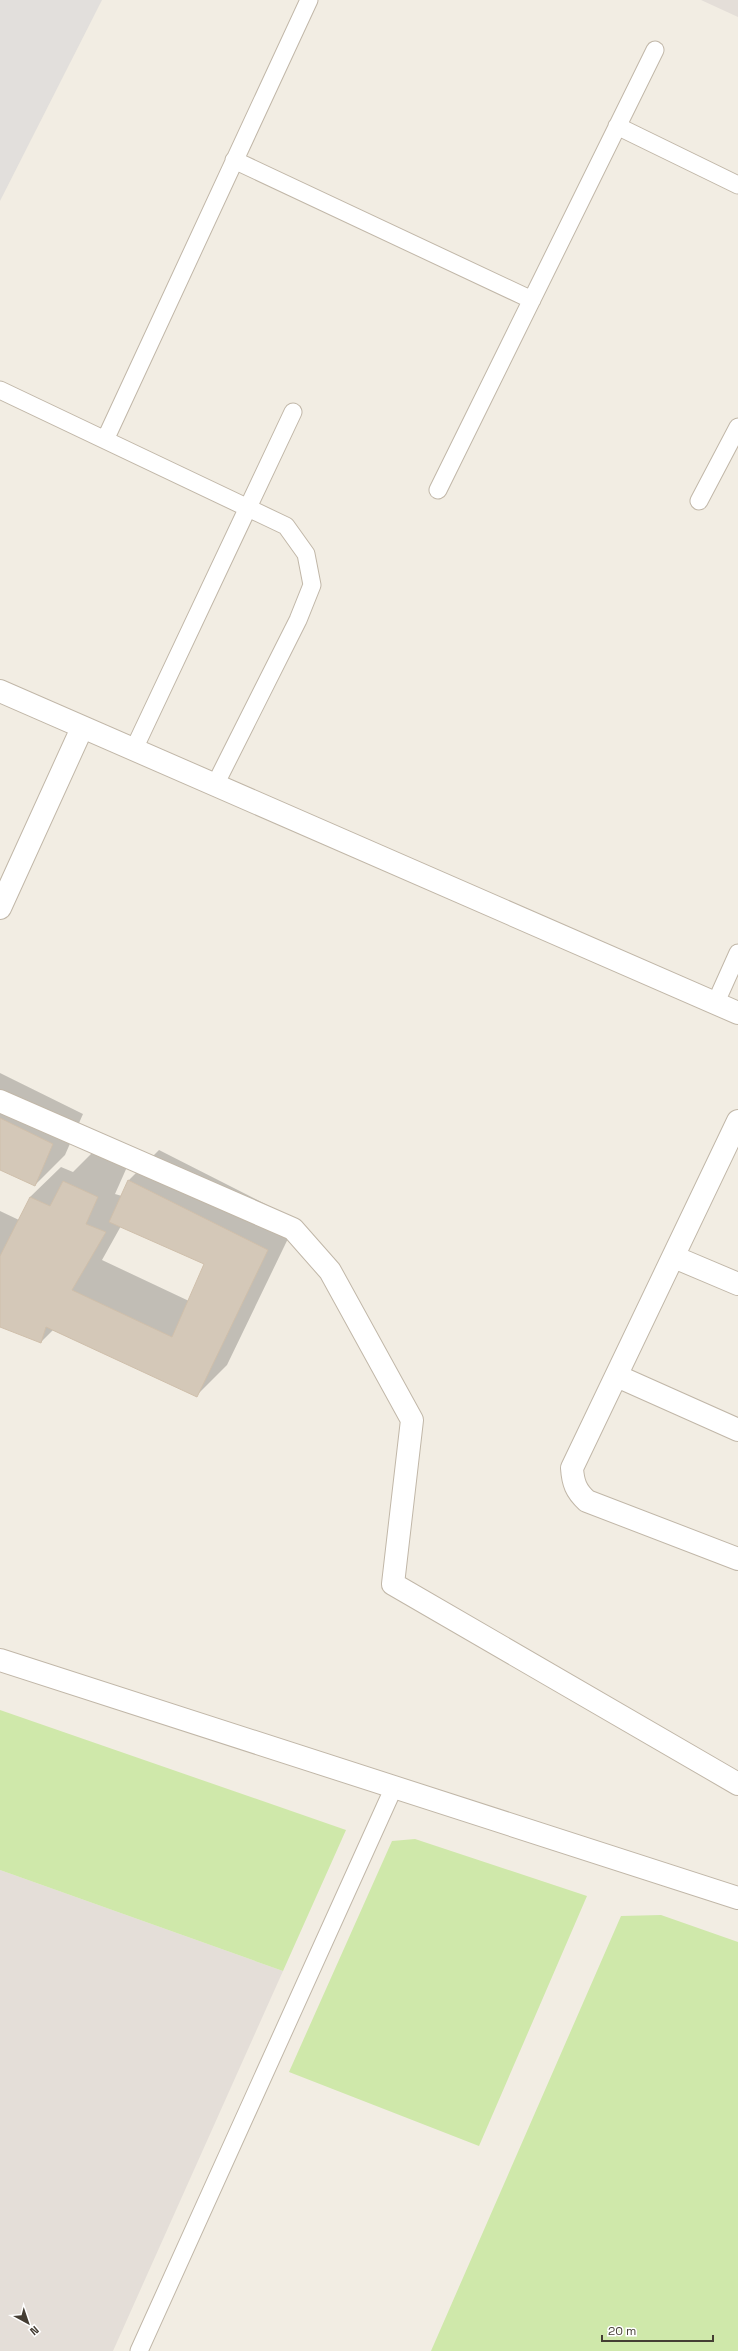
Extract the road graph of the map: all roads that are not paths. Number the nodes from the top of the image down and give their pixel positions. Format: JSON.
{"nodes":[{"id":1,"x":309,"y":0,"type":"edge"},
{"id":2,"x":655,"y":50,"type":"dead end"},
{"id":3,"x":617,"y":126,"type":"junction"},
{"id":4,"x":234,"y":160,"type":"junction"},
{"id":5,"x":738,"y":185,"type":"edge"},
{"id":6,"x":532,"y":300,"type":"junction"},
{"id":7,"x":0,"y":390,"type":"edge"},
{"id":8,"x":293,"y":412,"type":"dead end"},
{"id":9,"x":738,"y":427,"type":"edge"},
{"id":10,"x":105,"y":440,"type":"junction"},
{"id":11,"x":438,"y":490,"type":"dead end"},
{"id":12,"x":699,"y":500,"type":"dead end"},
{"id":13,"x":248,"y":508,"type":"junction"},
{"id":14,"x":0,"y":691,"type":"edge"},
{"id":15,"x":82,"y":728,"type":"junction"},
{"id":16,"x":134,"y":749,"type":"junction"},
{"id":17,"x":215,"y":786,"type":"junction"},
{"id":18,"x":0,"y":908,"type":"edge"},
{"id":19,"x":738,"y":953,"type":"edge"},
{"id":20,"x":716,"y":1002,"type":"junction"},
{"id":21,"x":738,"y":1013,"type":"edge"},
{"id":22,"x":0,"y":1101,"type":"edge"},
{"id":23,"x":738,"y":1121,"type":"edge"},
{"id":24,"x":674,"y":1257,"type":"junction"},
{"id":25,"x":738,"y":1284,"type":"edge"},
{"id":26,"x":617,"y":1376,"type":"junction"},
{"id":27,"x":738,"y":1430,"type":"edge"},
{"id":28,"x":737,"y":1555,"type":"edge"},
{"id":29,"x":0,"y":1660,"type":"edge"},
{"id":30,"x":738,"y":1784,"type":"edge"},
{"id":31,"x":394,"y":1787,"type":"junction"},
{"id":32,"x":738,"y":1898,"type":"edge"},
{"id":33,"x":139,"y":2351,"type":"edge"}],
"edges":[{"from":1,"to":4,"type":"lane"},
{"from":2,"to":3,"type":"lane"},
{"from":3,"to":5,"type":"lane"},
{"from":3,"to":6,"type":"lane"},
{"from":4,"to":6,"type":"lane"},
{"from":4,"to":10,"type":"lane"},
{"from":6,"to":11,"type":"lane"},
{"from":7,"to":10,"type":"lane"},
{"from":8,"to":13,"type":"lane"},
{"from":9,"to":12,"type":"lane"},
{"from":10,"to":13,"type":"lane"},
{"from":13,"to":16,"type":"lane"},
{"from":13,"to":17,"type":"lane"},
{"from":14,"to":15,"type":"street"},
{"from":15,"to":16,"type":"street"},
{"from":15,"to":18,"type":"street"},
{"from":16,"to":17,"type":"street"},
{"from":17,"to":20,"type":"street"},
{"from":19,"to":20,"type":"lane"},
{"from":20,"to":21,"type":"street"},
{"from":22,"to":30,"type":"street"},
{"from":23,"to":24,"type":"street"},
{"from":24,"to":25,"type":"street"},
{"from":24,"to":26,"type":"street"},
{"from":26,"to":27,"type":"street"},
{"from":26,"to":28,"type":"street"},
{"from":29,"to":31,"type":"street"},
{"from":31,"to":32,"type":"street"},
{"from":31,"to":33,"type":"lane"}]}
